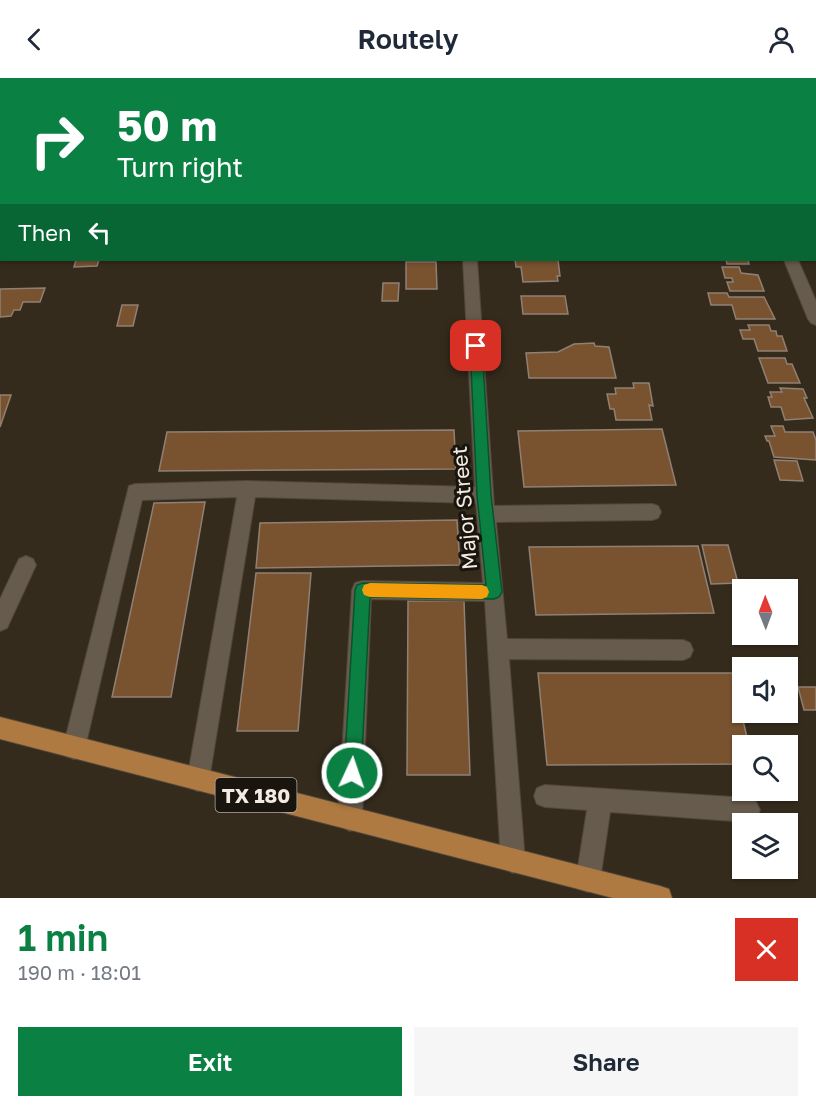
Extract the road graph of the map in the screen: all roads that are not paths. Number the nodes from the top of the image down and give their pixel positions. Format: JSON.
{"nodes":[{"id":1,"x":470,"y":261,"type":"edge"},
{"id":2,"x":791,"y":261,"type":"edge"},
{"id":3,"x":816,"y":319,"type":"edge"},
{"id":4,"x":247,"y":489,"type":"junction"},
{"id":5,"x":484,"y":495,"type":"junction"},
{"id":6,"x":652,"y":512,"type":"dead end"},
{"id":7,"x":486,"y":514,"type":"junction"},
{"id":8,"x":26,"y":565,"type":"dead end"},
{"id":9,"x":494,"y":592,"type":"junction"},
{"id":10,"x":0,"y":621,"type":"edge"},
{"id":11,"x":498,"y":649,"type":"junction"},
{"id":12,"x":682,"y":650,"type":"dead end"},
{"id":13,"x":0,"y":728,"type":"edge"},
{"id":14,"x":74,"y":748,"type":"junction"},
{"id":15,"x":198,"y":780,"type":"junction"},
{"id":16,"x":545,"y":796,"type":"dead end"},
{"id":17,"x":600,"y":801,"type":"junction"},
{"id":18,"x":748,"y":810,"type":"dead end"},
{"id":19,"x":350,"y":819,"type":"junction"},
{"id":20,"x":513,"y":861,"type":"junction"},
{"id":21,"x":588,"y":880,"type":"junction"},
{"id":22,"x":660,"y":898,"type":"edge"}],
"edges":[{"from":1,"to":5,"type":"street","name":"Major Street"},
{"from":2,"to":3,"type":"street"},
{"from":4,"to":5,"type":"street"},
{"from":4,"to":14,"type":"street"},
{"from":4,"to":15,"type":"street"},
{"from":5,"to":7,"type":"street","name":"Major Street"},
{"from":6,"to":7,"type":"street"},
{"from":7,"to":9,"type":"street","name":"Major Street"},
{"from":8,"to":10,"type":"street"},
{"from":9,"to":11,"type":"street","name":"Major Street"},
{"from":9,"to":19,"type":"street"},
{"from":11,"to":12,"type":"street"},
{"from":11,"to":20,"type":"street","name":"Major Street"},
{"from":13,"to":14,"type":"main road","number":"TX 180"},
{"from":14,"to":15,"type":"main road","number":"TX 180"},
{"from":15,"to":19,"type":"main road","number":"TX 180"},
{"from":16,"to":17,"type":"street"},
{"from":17,"to":18,"type":"street"},
{"from":17,"to":21,"type":"street"},
{"from":19,"to":20,"type":"main road","number":"TX 180"},
{"from":20,"to":21,"type":"main road","number":"TX 180"},
{"from":21,"to":22,"type":"main road","number":"TX 180"}]}
